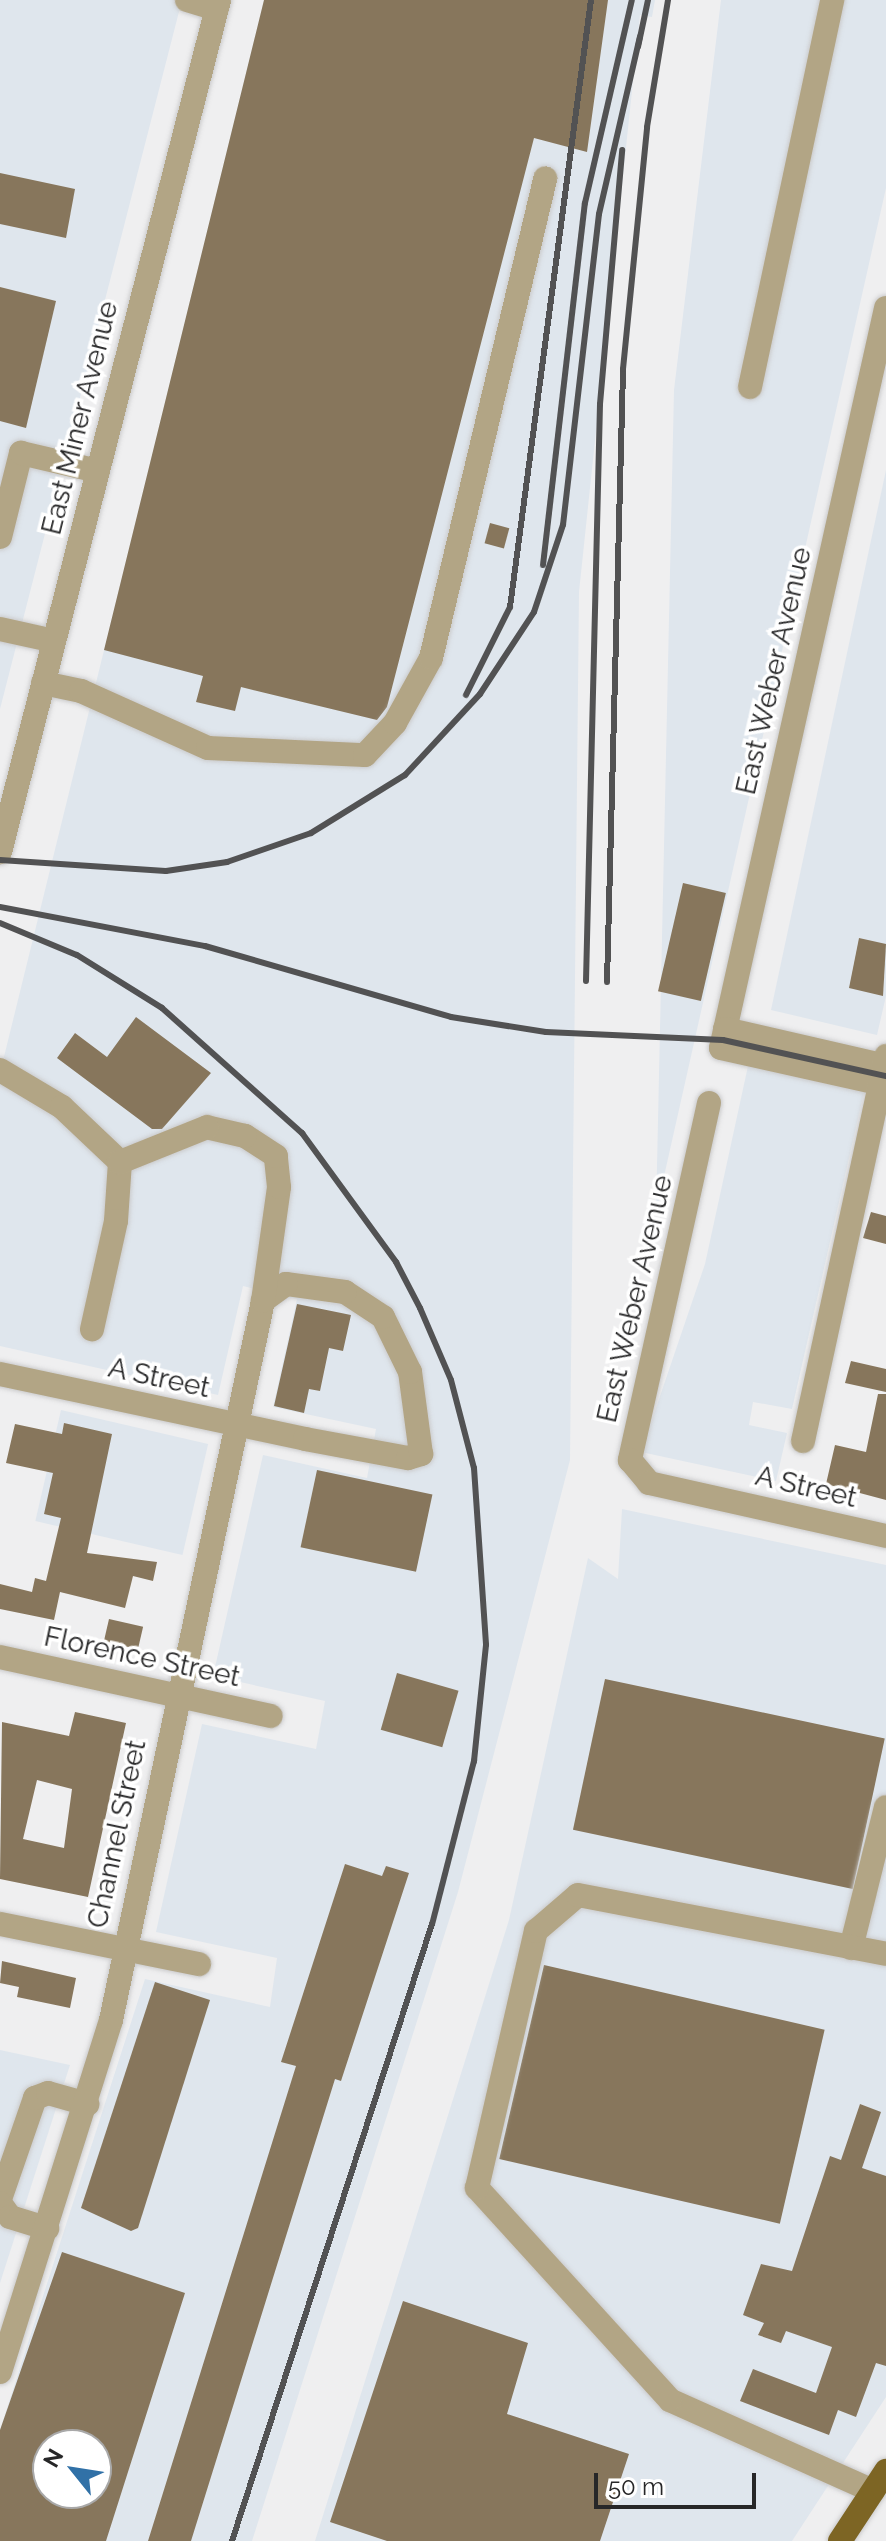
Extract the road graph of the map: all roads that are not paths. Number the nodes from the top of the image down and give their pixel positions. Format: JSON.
{"nodes":[{"id":1,"x":187,"y":0,"type":"edge"},
{"id":2,"x":832,"y":0,"type":"edge"},
{"id":3,"x":218,"y":4,"type":"edge"},
{"id":4,"x":545,"y":178,"type":"dead end"},
{"id":5,"x":886,"y":308,"type":"edge"},
{"id":6,"x":750,"y":387,"type":"dead end"},
{"id":7,"x":875,"y":408,"type":"edge"},
{"id":8,"x":98,"y":471,"type":"junction"},
{"id":9,"x":0,"y":537,"type":"edge"},
{"id":10,"x":0,"y":629,"type":"edge"},
{"id":11,"x":54,"y":641,"type":"junction"},
{"id":12,"x":43,"y":683,"type":"junction"},
{"id":13,"x":11,"y":760,"type":"edge"},
{"id":14,"x":0,"y":852,"type":"edge"},
{"id":15,"x":0,"y":1070,"type":"edge"},
{"id":16,"x":884,"y":1071,"type":"edge"},
{"id":17,"x":709,"y":1103,"type":"dead end"},
{"id":18,"x":120,"y":1162,"type":"junction"},
{"id":19,"x":263,"y":1301,"type":"junction"},
{"id":20,"x":92,"y":1329,"type":"dead end"},
{"id":21,"x":0,"y":1374,"type":"edge"},
{"id":22,"x":236,"y":1425,"type":"junction"},
{"id":23,"x":803,"y":1441,"type":"dead end"},
{"id":24,"x":630,"y":1460,"type":"joint"},
{"id":25,"x":886,"y":1536,"type":"edge"},
{"id":26,"x":0,"y":1657,"type":"edge"},
{"id":27,"x":178,"y":1695,"type":"junction"},
{"id":28,"x":271,"y":1716,"type":"dead end"},
{"id":29,"x":886,"y":1807,"type":"edge"},
{"id":30,"x":0,"y":1924,"type":"edge"},
{"id":31,"x":851,"y":1948,"type":"junction"},
{"id":32,"x":123,"y":1949,"type":"junction"},
{"id":33,"x":886,"y":1954,"type":"edge"},
{"id":34,"x":199,"y":1964,"type":"dead end"},
{"id":35,"x":87,"y":2104,"type":"junction"},
{"id":36,"x":0,"y":2201,"type":"edge"},
{"id":37,"x":47,"y":2228,"type":"junction"},
{"id":38,"x":0,"y":2372,"type":"edge"},
{"id":39,"x":880,"y":2481,"type":"edge"},
{"id":40,"x":840,"y":2541,"type":"edge"}],
"edges":[{"from":1,"to":3,"type":"street"},
{"from":2,"to":6,"type":"street"},
{"from":3,"to":8,"type":"street","name":"East Miner Avenue"},
{"from":4,"to":12,"type":"street"},
{"from":5,"to":7,"type":"street","name":"East Weber Avenue"},
{"from":7,"to":16,"type":"street","name":"East Weber Avenue"},
{"from":8,"to":9,"type":"street"},
{"from":8,"to":11,"type":"street","name":"East Miner Avenue"},
{"from":10,"to":11,"type":"street"},
{"from":11,"to":12,"type":"street","name":"East Miner Avenue"},
{"from":12,"to":13,"type":"street","name":"East Miner Avenue"},
{"from":13,"to":14,"type":"street","name":"East Miner Avenue"},
{"from":15,"to":18,"type":"street"},
{"from":16,"to":23,"type":"street"},
{"from":17,"to":24,"type":"street","name":"East Weber Avenue"},
{"from":18,"to":19,"type":"street","name":"Channel Street"},
{"from":18,"to":20,"type":"street"},
{"from":19,"to":22,"type":"street","name":"Channel Street"},
{"from":19,"to":22,"type":"street","name":"A Street"},
{"from":21,"to":22,"type":"street","name":"A Street"},
{"from":22,"to":27,"type":"street","name":"Channel Street"},
{"from":24,"to":25,"type":"street","name":"A Street"},
{"from":26,"to":27,"type":"street","name":"Florence Street"},
{"from":27,"to":28,"type":"street","name":"Florence Street"},
{"from":27,"to":32,"type":"street","name":"Channel Street"},
{"from":29,"to":31,"type":"street"},
{"from":30,"to":32,"type":"street"},
{"from":31,"to":33,"type":"street"},
{"from":31,"to":39,"type":"street"},
{"from":32,"to":34,"type":"street"},
{"from":32,"to":35,"type":"street","name":"Channel Street"},
{"from":35,"to":36,"type":"street"},
{"from":35,"to":37,"type":"street","name":"Channel Street"},
{"from":36,"to":37,"type":"street"},
{"from":37,"to":38,"type":"street","name":"Channel Street"},
{"from":39,"to":40,"type":"main road"}]}
